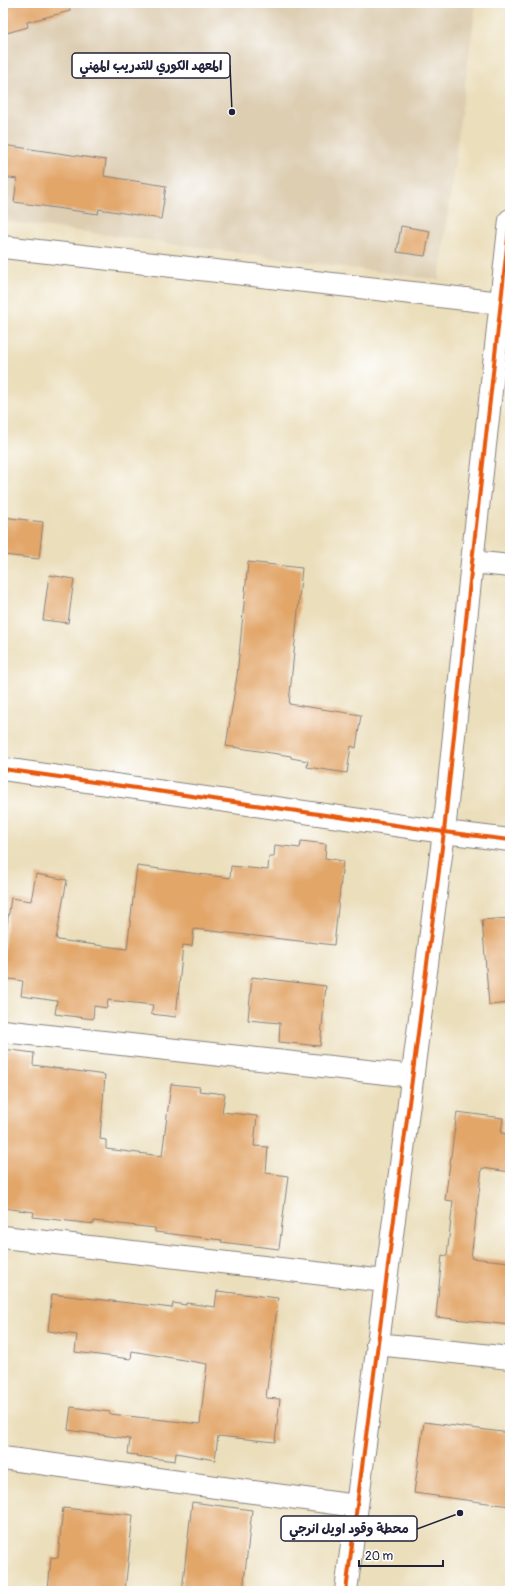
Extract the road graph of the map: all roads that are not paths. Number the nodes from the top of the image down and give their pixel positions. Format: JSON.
{"nodes":[{"id":1,"x":510,"y":220,"type":"edge"},
{"id":2,"x":3,"y":247,"type":"edge"},
{"id":3,"x":505,"y":303,"type":"edge"},
{"id":4,"x":472,"y":562,"type":"junction"},
{"id":5,"x":510,"y":566,"type":"edge"},
{"id":6,"x":3,"y":769,"type":"edge"},
{"id":7,"x":444,"y":832,"type":"junction"},
{"id":8,"x":510,"y":840,"type":"edge"},
{"id":9,"x":3,"y":1031,"type":"edge"},
{"id":10,"x":413,"y":1076,"type":"junction"},
{"id":11,"x":3,"y":1237,"type":"edge"},
{"id":12,"x":385,"y":1281,"type":"junction"},
{"id":13,"x":377,"y":1344,"type":"junction"},
{"id":14,"x":510,"y":1358,"type":"edge"},
{"id":15,"x":3,"y":1458,"type":"edge"},
{"id":16,"x":356,"y":1506,"type":"junction"},
{"id":17,"x":346,"y":1591,"type":"edge"}],
"edges":[{"from":1,"to":3,"type":"street"},
{"from":2,"to":3,"type":"street"},
{"from":3,"to":4,"type":"street"},
{"from":4,"to":5,"type":"street"},
{"from":4,"to":7,"type":"street"},
{"from":6,"to":7,"type":"street"},
{"from":7,"to":8,"type":"street"},
{"from":7,"to":10,"type":"street"},
{"from":9,"to":10,"type":"street"},
{"from":10,"to":12,"type":"street"},
{"from":11,"to":12,"type":"street"},
{"from":12,"to":13,"type":"street"},
{"from":13,"to":14,"type":"street"},
{"from":13,"to":16,"type":"street"},
{"from":15,"to":16,"type":"street"},
{"from":16,"to":17,"type":"street"}]}
